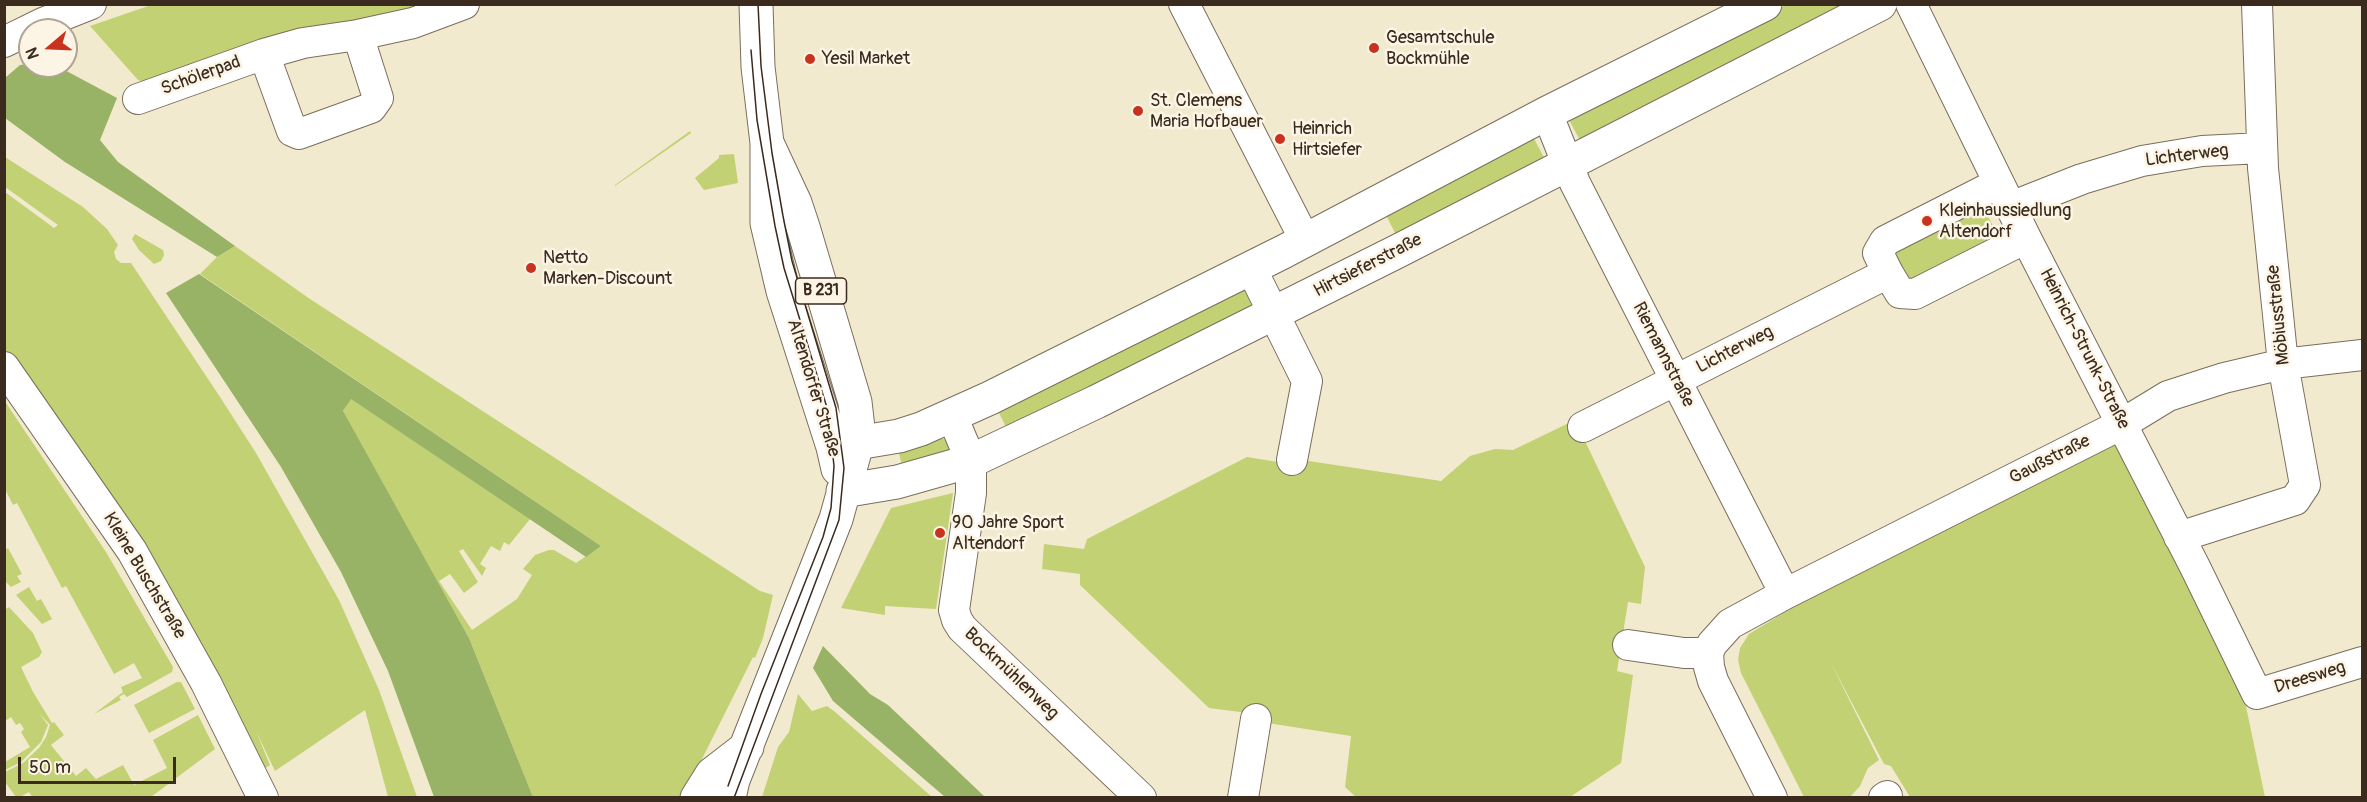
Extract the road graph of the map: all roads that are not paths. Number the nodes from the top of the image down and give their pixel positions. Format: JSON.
{"nodes":[{"id":1,"x":91,"y":4,"type":"edge"},
{"id":2,"x":465,"y":4,"type":"edge"},
{"id":3,"x":756,"y":4,"type":"edge"},
{"id":4,"x":1184,"y":4,"type":"edge"},
{"id":5,"x":1765,"y":4,"type":"edge"},
{"id":6,"x":1880,"y":4,"type":"edge"},
{"id":7,"x":1911,"y":4,"type":"edge"},
{"id":8,"x":2257,"y":4,"type":"edge"},
{"id":9,"x":358,"y":35,"type":"junction"},
{"id":10,"x":4,"y":42,"type":"edge"},
{"id":11,"x":264,"y":54,"type":"junction"},
{"id":12,"x":138,"y":99,"type":"dead end"},
{"id":13,"x":1547,"y":113,"type":"junction"},
{"id":14,"x":2262,"y":148,"type":"junction"},
{"id":15,"x":1568,"y":164,"type":"junction"},
{"id":16,"x":2005,"y":195,"type":"junction"},
{"id":17,"x":2026,"y":238,"type":"junction"},
{"id":18,"x":1305,"y":240,"type":"junction"},
{"id":19,"x":1251,"y":268,"type":"junction"},
{"id":20,"x":1888,"y":273,"type":"junction"},
{"id":21,"x":1273,"y":314,"type":"junction"},
{"id":22,"x":2362,"y":355,"type":"edge"},
{"id":23,"x":2283,"y":364,"type":"junction"},
{"id":24,"x":4,"y":367,"type":"edge"},
{"id":25,"x":1676,"y":381,"type":"junction"},
{"id":26,"x":952,"y":416,"type":"junction"},
{"id":27,"x":2122,"y":424,"type":"junction"},
{"id":28,"x":1582,"y":427,"type":"dead end"},
{"id":29,"x":845,"y":446,"type":"junction"},
{"id":30,"x":1293,"y":460,"type":"dead end"},
{"id":31,"x":971,"y":461,"type":"junction"},
{"id":32,"x":843,"y":491,"type":"junction"},
{"id":33,"x":2179,"y":537,"type":"junction"},
{"id":34,"x":1785,"y":594,"type":"junction"},
{"id":35,"x":1628,"y":645,"type":"dead end"},
{"id":36,"x":1708,"y":653,"type":"junction"},
{"id":37,"x":2362,"y":662,"type":"edge"},
{"id":38,"x":2257,"y":694,"type":"joint"},
{"id":39,"x":1256,"y":719,"type":"dead end"},
{"id":40,"x":747,"y":747,"type":"junction"},
{"id":41,"x":263,"y":798,"type":"edge"},
{"id":42,"x":698,"y":798,"type":"edge"},
{"id":43,"x":729,"y":798,"type":"edge"},
{"id":44,"x":1140,"y":798,"type":"edge"},
{"id":45,"x":1243,"y":798,"type":"edge"},
{"id":46,"x":1772,"y":798,"type":"edge"}],
"edges":[{"from":1,"to":10,"type":"street"},
{"from":2,"to":9,"type":"street","name":"Schölerpad"},
{"from":3,"to":29,"type":"main road","name":"Altendorfer Straße","number":"B 231"},
{"from":4,"to":18,"type":"street"},
{"from":5,"to":13,"type":"main road"},
{"from":6,"to":15,"type":"main road","name":"Hirtsieferstraße"},
{"from":7,"to":16,"type":"street","name":"Heinrich-Strunk-Straße"},
{"from":8,"to":14,"type":"street","name":"Möbiusstraße"},
{"from":9,"to":11,"type":"street","name":"Schölerpad"},
{"from":9,"to":11,"type":"street","name":"Schölerpad"},
{"from":11,"to":12,"type":"street","name":"Schölerpad"},
{"from":13,"to":15,"type":"street","name":"Riemannstraße"},
{"from":13,"to":18,"type":"main road"},
{"from":14,"to":16,"type":"street","name":"Lichterweg"},
{"from":14,"to":23,"type":"street","name":"Möbiusstraße"},
{"from":15,"to":21,"type":"main road","name":"Hirtsieferstraße"},
{"from":15,"to":25,"type":"street","name":"Riemannstraße"},
{"from":16,"to":17,"type":"street","name":"Heinrich-Strunk-Straße"},
{"from":16,"to":20,"type":"street","name":"Lichterweg"},
{"from":17,"to":20,"type":"street","name":"Lichterweg"},
{"from":17,"to":27,"type":"street","name":"Heinrich-Strunk-Straße"},
{"from":18,"to":19,"type":"main road"},
{"from":19,"to":21,"type":"street"},
{"from":19,"to":26,"type":"main road"},
{"from":20,"to":25,"type":"street","name":"Lichterweg"},
{"from":21,"to":30,"type":"street"},
{"from":21,"to":31,"type":"main road","name":"Hirtsieferstraße"},
{"from":22,"to":23,"type":"street","name":"Gaußstraße"},
{"from":23,"to":27,"type":"street","name":"Gaußstraße"},
{"from":23,"to":33,"type":"street","name":"Möbiusstraße"},
{"from":24,"to":41,"type":"street","name":"Kleine Buschstraße"},
{"from":25,"to":28,"type":"street","name":"Lichterweg"},
{"from":25,"to":34,"type":"street","name":"Riemannstraße"},
{"from":26,"to":29,"type":"main road"},
{"from":26,"to":31,"type":"street","name":"Bockmühlenweg"},
{"from":27,"to":33,"type":"street","name":"Heinrich-Strunk-Straße"},
{"from":27,"to":34,"type":"street","name":"Gaußstraße"},
{"from":29,"to":32,"type":"main road","name":"Altendorfer Straße","number":"B 231"},
{"from":31,"to":32,"type":"main road","name":"Hirtsieferstraße"},
{"from":31,"to":44,"type":"street","name":"Bockmühlenweg"},
{"from":32,"to":40,"type":"main road","name":"Altendorfer Straße","number":"B 231"},
{"from":33,"to":38,"type":"street","name":"Heinrich-Strunk-Straße"},
{"from":34,"to":36,"type":"street","name":"Gaußstraße"},
{"from":35,"to":36,"type":"street"},
{"from":36,"to":46,"type":"street"},
{"from":37,"to":38,"type":"street","name":"Dreesweg"},
{"from":39,"to":45,"type":"street"},
{"from":40,"to":42,"type":"main road"},
{"from":40,"to":43,"type":"main road","name":"Altendorfer Straße","number":"B 231"}]}
